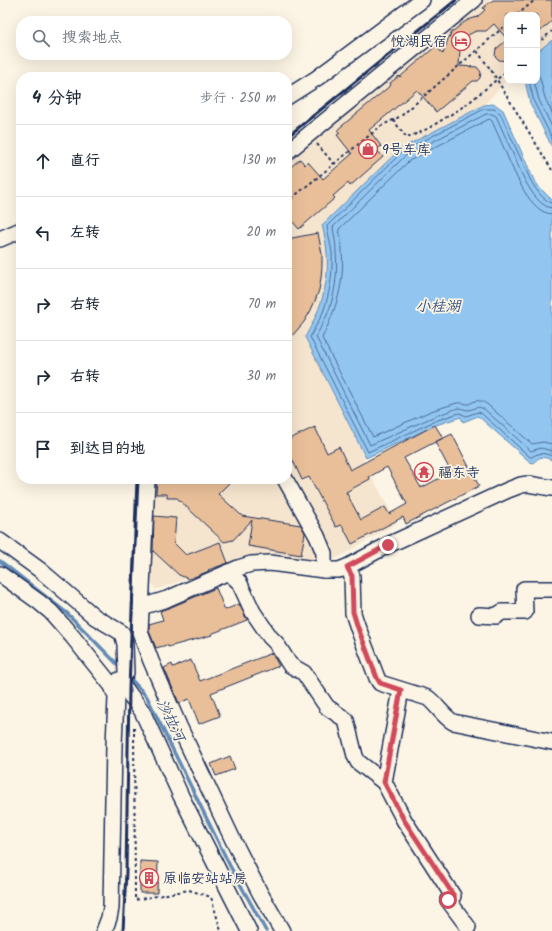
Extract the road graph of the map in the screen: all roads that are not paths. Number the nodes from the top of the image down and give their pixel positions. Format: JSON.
{"nodes":[{"id":1,"x":422,"y":0,"type":"edge"},
{"id":2,"x":474,"y":0,"type":"edge"},
{"id":3,"x":292,"y":94,"type":"edge"},
{"id":4,"x":292,"y":148,"type":"edge"},
{"id":5,"x":16,"y":232,"type":"edge"},
{"id":6,"x":0,"y":239,"type":"edge"},
{"id":7,"x":146,"y":484,"type":"edge"},
{"id":8,"x":288,"y":484,"type":"edge"},
{"id":9,"x":552,"y":488,"type":"edge"},
{"id":10,"x":0,"y":541,"type":"edge"},
{"id":11,"x":347,"y":567,"type":"junction"},
{"id":12,"x":324,"y":570,"type":"junction"},
{"id":13,"x":228,"y":572,"type":"junction"},
{"id":14,"x":0,"y":574,"type":"edge"},
{"id":15,"x":552,"y":589,"type":"edge"},
{"id":16,"x":141,"y":607,"type":"junction"},
{"id":17,"x":479,"y":615,"type":"dead end"},
{"id":18,"x":144,"y":657,"type":"junction"},
{"id":19,"x":119,"y":680,"type":"junction"},
{"id":20,"x":401,"y":690,"type":"junction"},
{"id":21,"x":552,"y":742,"type":"edge"},
{"id":22,"x":384,"y":782,"type":"junction"},
{"id":23,"x":468,"y":927,"type":"dead end"},
{"id":24,"x":104,"y":931,"type":"edge"},
{"id":25,"x":249,"y":931,"type":"edge"},
{"id":26,"x":282,"y":931,"type":"edge"}],
"edges":[{"from":1,"to":3,"type":"street"},
{"from":2,"to":4,"type":"street"},
{"from":5,"to":6,"type":"street"},
{"from":7,"to":16,"type":"street"},
{"from":8,"to":12,"type":"street"},
{"from":9,"to":11,"type":"street"},
{"from":10,"to":19,"type":"street"},
{"from":11,"to":12,"type":"street"},
{"from":11,"to":20,"type":"street"},
{"from":12,"to":13,"type":"street"},
{"from":13,"to":16,"type":"street"},
{"from":13,"to":22,"type":"street"},
{"from":14,"to":19,"type":"street"},
{"from":15,"to":17,"type":"street"},
{"from":16,"to":18,"type":"street"},
{"from":18,"to":19,"type":"street"},
{"from":18,"to":26,"type":"street"},
{"from":19,"to":24,"type":"street"},
{"from":19,"to":25,"type":"street"},
{"from":20,"to":21,"type":"street"},
{"from":20,"to":22,"type":"street"},
{"from":22,"to":23,"type":"street"}]}
